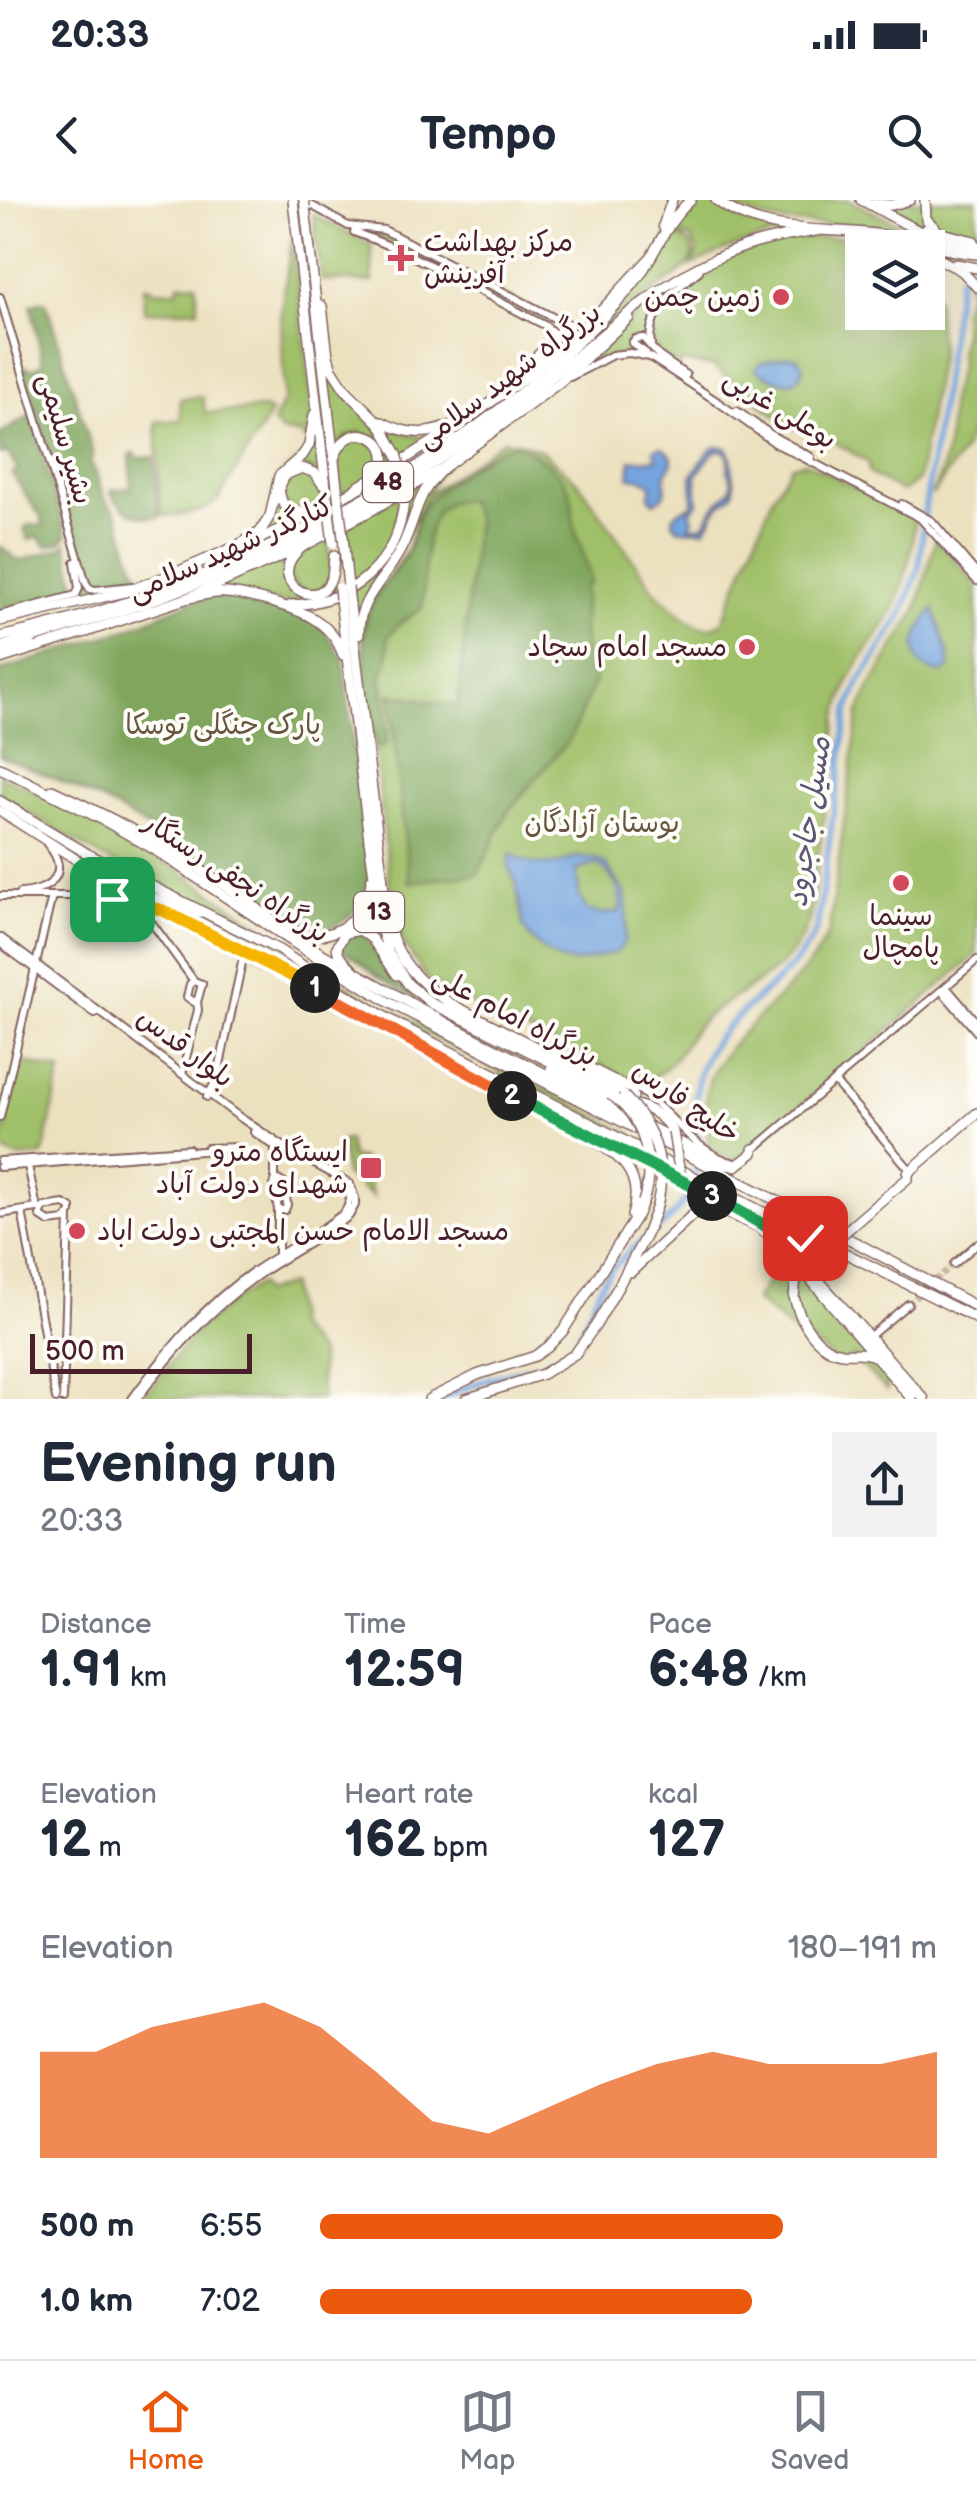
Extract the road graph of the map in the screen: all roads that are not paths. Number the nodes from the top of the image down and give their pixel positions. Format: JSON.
{"nodes":[{"id":1,"x":672,"y":200,"type":"edge"},
{"id":2,"x":691,"y":200,"type":"edge"},
{"id":3,"x":716,"y":200,"type":"edge"},
{"id":4,"x":910,"y":200,"type":"edge"},
{"id":5,"x":925,"y":200,"type":"edge"},
{"id":6,"x":299,"y":201,"type":"edge"},
{"id":7,"x":864,"y":202,"type":"edge"},
{"id":8,"x":887,"y":213,"type":"junction"},
{"id":9,"x":378,"y":230,"type":"junction"},
{"id":10,"x":821,"y":230,"type":"junction"},
{"id":11,"x":932,"y":230,"type":"edge"},
{"id":12,"x":939,"y":230,"type":"edge"},
{"id":13,"x":845,"y":232,"type":"edge"},
{"id":14,"x":945,"y":235,"type":"edge"},
{"id":15,"x":377,"y":240,"type":"junction"},
{"id":16,"x":657,"y":244,"type":"junction"},
{"id":17,"x":977,"y":247,"type":"edge"},
{"id":18,"x":945,"y":249,"type":"edge"},
{"id":19,"x":649,"y":259,"type":"junction"},
{"id":20,"x":716,"y":259,"type":"junction"},
{"id":21,"x":945,"y":261,"type":"edge"},
{"id":22,"x":948,"y":262,"type":"junction"},
{"id":23,"x":312,"y":267,"type":"junction"},
{"id":24,"x":977,"y":268,"type":"edge"},
{"id":25,"x":977,"y":287,"type":"edge"},
{"id":26,"x":0,"y":297,"type":"edge"},
{"id":27,"x":649,"y":299,"type":"junction"},
{"id":28,"x":598,"y":313,"type":"junction"},
{"id":29,"x":564,"y":323,"type":"junction"},
{"id":30,"x":546,"y":326,"type":"junction"},
{"id":31,"x":556,"y":335,"type":"junction"},
{"id":32,"x":652,"y":353,"type":"junction"},
{"id":33,"x":312,"y":373,"type":"junction"},
{"id":34,"x":560,"y":382,"type":"junction"},
{"id":35,"x":501,"y":395,"type":"junction"},
{"id":36,"x":374,"y":417,"type":"junction"},
{"id":37,"x":465,"y":421,"type":"junction"},
{"id":38,"x":334,"y":461,"type":"junction"},
{"id":39,"x":446,"y":466,"type":"junction"},
{"id":40,"x":332,"y":488,"type":"junction"},
{"id":41,"x":355,"y":489,"type":"junction"},
{"id":42,"x":325,"y":505,"type":"junction"},
{"id":43,"x":924,"y":518,"type":"junction"},
{"id":44,"x":70,"y":536,"type":"junction"},
{"id":45,"x":338,"y":540,"type":"junction"},
{"id":46,"x":302,"y":547,"type":"junction"},
{"id":47,"x":334,"y":556,"type":"junction"},
{"id":48,"x":76,"y":566,"type":"junction"},
{"id":49,"x":977,"y":574,"type":"edge"},
{"id":50,"x":163,"y":578,"type":"junction"},
{"id":51,"x":977,"y":582,"type":"edge"},
{"id":52,"x":344,"y":593,"type":"junction"},
{"id":53,"x":185,"y":600,"type":"junction"},
{"id":54,"x":283,"y":605,"type":"junction"},
{"id":55,"x":58,"y":607,"type":"junction"},
{"id":56,"x":0,"y":618,"type":"edge"},
{"id":57,"x":90,"y":631,"type":"junction"},
{"id":58,"x":0,"y":637,"type":"edge"},
{"id":59,"x":0,"y":649,"type":"edge"},
{"id":60,"x":0,"y":659,"type":"edge"},
{"id":61,"x":355,"y":682,"type":"junction"},
{"id":62,"x":0,"y":768,"type":"edge"},
{"id":63,"x":22,"y":778,"type":"junction"},
{"id":64,"x":0,"y":801,"type":"edge"},
{"id":65,"x":0,"y":812,"type":"edge"},
{"id":66,"x":372,"y":867,"type":"junction"},
{"id":67,"x":94,"y":872,"type":"junction"},
{"id":68,"x":0,"y":894,"type":"edge"},
{"id":69,"x":52,"y":896,"type":"junction"},
{"id":70,"x":112,"y":899,"type":"junction"},
{"id":71,"x":162,"y":910,"type":"junction"},
{"id":72,"x":270,"y":918,"type":"junction"},
{"id":73,"x":227,"y":923,"type":"junction"},
{"id":74,"x":0,"y":940,"type":"edge"},
{"id":75,"x":244,"y":958,"type":"dead end"},
{"id":76,"x":977,"y":960,"type":"edge"},
{"id":77,"x":35,"y":967,"type":"junction"},
{"id":78,"x":354,"y":971,"type":"junction"},
{"id":79,"x":954,"y":980,"type":"junction"},
{"id":80,"x":408,"y":984,"type":"junction"},
{"id":81,"x":944,"y":989,"type":"junction"},
{"id":82,"x":956,"y":998,"type":"junction"},
{"id":83,"x":98,"y":1014,"type":"junction"},
{"id":84,"x":474,"y":1015,"type":"junction"},
{"id":85,"x":977,"y":1023,"type":"edge"},
{"id":86,"x":977,"y":1032,"type":"edge"},
{"id":87,"x":0,"y":1074,"type":"edge"},
{"id":88,"x":10,"y":1074,"type":"junction"},
{"id":89,"x":182,"y":1074,"type":"junction"},
{"id":90,"x":604,"y":1075,"type":"junction"},
{"id":91,"x":834,"y":1081,"type":"junction"},
{"id":92,"x":208,"y":1096,"type":"junction"},
{"id":93,"x":621,"y":1099,"type":"junction"},
{"id":94,"x":0,"y":1117,"type":"edge"},
{"id":95,"x":977,"y":1117,"type":"edge"},
{"id":96,"x":566,"y":1124,"type":"junction"},
{"id":97,"x":277,"y":1146,"type":"junction"},
{"id":98,"x":240,"y":1147,"type":"dead end"},
{"id":99,"x":758,"y":1148,"type":"joint"},
{"id":100,"x":697,"y":1151,"type":"junction"},
{"id":101,"x":28,"y":1162,"type":"junction"},
{"id":102,"x":0,"y":1164,"type":"edge"},
{"id":103,"x":911,"y":1175,"type":"junction"},
{"id":104,"x":695,"y":1182,"type":"junction"},
{"id":105,"x":348,"y":1185,"type":"junction"},
{"id":106,"x":732,"y":1206,"type":"junction"},
{"id":107,"x":39,"y":1208,"type":"junction"},
{"id":108,"x":22,"y":1211,"type":"junction"},
{"id":109,"x":0,"y":1214,"type":"edge"},
{"id":110,"x":69,"y":1218,"type":"junction"},
{"id":111,"x":859,"y":1220,"type":"dead end"},
{"id":112,"x":278,"y":1235,"type":"junction"},
{"id":113,"x":622,"y":1238,"type":"junction"},
{"id":114,"x":822,"y":1242,"type":"junction"},
{"id":115,"x":977,"y":1244,"type":"edge"},
{"id":116,"x":296,"y":1245,"type":"junction"},
{"id":117,"x":278,"y":1256,"type":"junction"},
{"id":118,"x":791,"y":1257,"type":"junction"},
{"id":119,"x":954,"y":1264,"type":"tunnel mouth"},
{"id":120,"x":803,"y":1266,"type":"junction"},
{"id":121,"x":622,"y":1280,"type":"junction"},
{"id":122,"x":908,"y":1304,"type":"tunnel mouth"},
{"id":123,"x":977,"y":1307,"type":"edge"},
{"id":124,"x":977,"y":1319,"type":"edge"},
{"id":125,"x":856,"y":1332,"type":"junction"},
{"id":126,"x":867,"y":1339,"type":"junction"},
{"id":127,"x":841,"y":1352,"type":"junction"},
{"id":128,"x":880,"y":1361,"type":"junction"},
{"id":129,"x":917,"y":1398,"type":"edge"},
{"id":130,"x":60,"y":1399,"type":"edge"},
{"id":131,"x":134,"y":1399,"type":"edge"},
{"id":132,"x":429,"y":1399,"type":"edge"},
{"id":133,"x":466,"y":1399,"type":"edge"}],
"edges":[{"from":1,"to":16,"type":"main road"},
{"from":2,"to":16,"type":"main road","name":"بزرگراه شهید سلامی","number":"48"},
{"from":3,"to":10,"type":"main road"},
{"from":4,"to":7,"type":"main road"},
{"from":5,"to":12,"type":"main road"},
{"from":6,"to":9,"type":"main road"},
{"from":6,"to":15,"type":"main road"},
{"from":6,"to":23,"type":"main road","name":"بزرگراه امام علی","number":"13"},
{"from":6,"to":33,"type":"main road","name":"بزرگراه امام علی","number":"13"},
{"from":7,"to":8,"type":"main road"},
{"from":8,"to":11,"type":"main road"},
{"from":8,"to":17,"type":"main road"},
{"from":9,"to":15,"type":"main road"},
{"from":9,"to":29,"type":"main road"},
{"from":10,"to":13,"type":"main road"},
{"from":10,"to":20,"type":"main road","name":"بزرگراه شهید سلامی","number":"48"},
{"from":14,"to":17,"type":"main road"},
{"from":15,"to":30,"type":"main road"},
{"from":16,"to":19,"type":"main road","name":"بزرگراه شهید سلامی","number":"48"},
{"from":17,"to":18,"type":"main road"},
{"from":19,"to":28,"type":"main road","name":"کنارگذر شهید سلامی"},
{"from":19,"to":58,"type":"main road","name":"بزرگراه شهید سلامی","number":"48"},
{"from":20,"to":27,"type":"main road","name":"بزرگراه شهید سلامی","number":"48"},
{"from":20,"to":32,"type":"main road"},
{"from":21,"to":22,"type":"main road"},
{"from":22,"to":24,"type":"main road"},
{"from":22,"to":25,"type":"main road"},
{"from":23,"to":36,"type":"main road"},
{"from":23,"to":38,"type":"main road","name":"بزرگراه امام علی","number":"13"},
{"from":26,"to":44,"type":"main road","name":"بشیر سلیمی"},
{"from":27,"to":34,"type":"main road","name":"کنارگذر شهید سلامی"},
{"from":27,"to":59,"type":"main road","name":"بزرگراه شهید سلامی","number":"48"},
{"from":28,"to":29,"type":"main road"},
{"from":28,"to":35,"type":"main road","name":"کنارگذر شهید سلامی"},
{"from":29,"to":30,"type":"main road"},
{"from":29,"to":31,"type":"main road"},
{"from":30,"to":31,"type":"main road"},
{"from":31,"to":35,"type":"main road"},
{"from":32,"to":34,"type":"main road"},
{"from":32,"to":43,"type":"main road","name":"بوعلی غربی"},
{"from":33,"to":40,"type":"main road","name":"بزرگراه امام علی","number":"13"},
{"from":33,"to":50,"type":"main road"},
{"from":34,"to":39,"type":"main road","name":"کنارگذر شهید سلامی"},
{"from":35,"to":37,"type":"main road","name":"کنارگذر شهید سلامی"},
{"from":36,"to":37,"type":"main road"},
{"from":36,"to":54,"type":"main road","bridge":true},
{"from":37,"to":41,"type":"main road","name":"کنارگذر شهید سلامی"},
{"from":38,"to":40,"type":"main road","name":"بزرگراه امام علی","number":"13"},
{"from":38,"to":41,"type":"main road"},
{"from":39,"to":46,"type":"main road","name":"کنارگذر شهید سلامی"},
{"from":39,"to":61,"type":"main road"},
{"from":40,"to":42,"type":"main road","name":"بزرگراه امام علی","number":"13","bridge":true},
{"from":40,"to":45,"type":"main road","name":"بزرگراه امام علی","number":"13","bridge":true},
{"from":41,"to":42,"type":"main road","name":"کنارگذر شهید سلامی"},
{"from":42,"to":42,"type":"main road"},
{"from":42,"to":45,"type":"main road","name":"بزرگراه امام علی","number":"13","bridge":true},
{"from":42,"to":50,"type":"main road","name":"کنارگذر شهید سلامی"},
{"from":43,"to":49,"type":"main road","name":"بوعلی غربی"},
{"from":43,"to":51,"type":"main road","name":"بوعلی غربی"},
{"from":44,"to":48,"type":"main road"},
{"from":44,"to":50,"type":"main road"},
{"from":45,"to":47,"type":"main road","name":"بزرگراه امام علی","number":"13"},
{"from":45,"to":52,"type":"main road","name":"بزرگراه امام علی","number":"13"},
{"from":46,"to":47,"type":"main road"},
{"from":46,"to":53,"type":"main road","name":"کنارگذر شهید سلامی"},
{"from":47,"to":52,"type":"main road","name":"بزرگراه امام علی","number":"13"},
{"from":48,"to":55,"type":"main road"},
{"from":48,"to":56,"type":"main road"},
{"from":50,"to":55,"type":"main road","name":"کنارگذر شهید سلامی"},
{"from":52,"to":61,"type":"main road","name":"بزرگراه امام علی","number":"13"},
{"from":53,"to":54,"type":"main road"},
{"from":53,"to":57,"type":"main road","name":"کنارگذر شهید سلامی"},
{"from":54,"to":61,"type":"main road"},
{"from":55,"to":56,"type":"main road","name":"کنارگذر شهید سلامی"},
{"from":57,"to":59,"type":"main road","name":"کنارگذر شهید سلامی"},
{"from":57,"to":60,"type":"main road"},
{"from":61,"to":66,"type":"main road","name":"بزرگراه امام علی","number":"13"},
{"from":61,"to":84,"type":"main road","name":"بزرگراه امام علی","number":"13"},
{"from":62,"to":63,"type":"main road","name":"بزرگراه نجفی رستگار"},
{"from":63,"to":72,"type":"main road"},
{"from":63,"to":100,"type":"main road","name":"بزرگراه نجفی رستگار"},
{"from":64,"to":73,"type":"main road","name":"بزرگراه نجفی رستگار"},
{"from":65,"to":67,"type":"main road"},
{"from":65,"to":68,"type":"main road"},
{"from":66,"to":72,"type":"main road"},
{"from":66,"to":80,"type":"main road","name":"بزرگراه امام علی","number":"13"},
{"from":67,"to":71,"type":"main road"},
{"from":67,"to":73,"type":"main road"},
{"from":68,"to":69,"type":"main road"},
{"from":69,"to":70,"type":"main road"},
{"from":69,"to":77,"type":"main road"},
{"from":70,"to":71,"type":"main road"},
{"from":70,"to":89,"type":"main road"},
{"from":71,"to":96,"type":"main road"},
{"from":72,"to":78,"type":"main road"},
{"from":73,"to":104,"type":"main road","name":"بزرگراه نجفی رستگار"},
{"from":74,"to":77,"type":"main road","name":"بلوار قدس"},
{"from":75,"to":92,"type":"main road"},
{"from":76,"to":79,"type":"main road","name":"خلیج فارس"},
{"from":77,"to":83,"type":"main road","name":"بلوار قدس"},
{"from":77,"to":88,"type":"main road"},
{"from":78,"to":80,"type":"main road"},
{"from":78,"to":100,"type":"main road"},
{"from":79,"to":81,"type":"main road","name":"خلیج فارس"},
{"from":79,"to":82,"type":"main road"},
{"from":80,"to":93,"type":"main road","name":"بزرگراه امام علی","number":"13"},
{"from":81,"to":82,"type":"main road"},
{"from":81,"to":86,"type":"main road"},
{"from":81,"to":91,"type":"main road","name":"خلیج فارس"},
{"from":82,"to":85,"type":"main road"},
{"from":83,"to":89,"type":"main road","name":"بلوار قدس"},
{"from":83,"to":92,"type":"main road","name":"بلوار قدس"},
{"from":84,"to":90,"type":"main road"},
{"from":84,"to":93,"type":"main road","name":"بزرگراه امام علی","number":"13"},
{"from":87,"to":88,"type":"main road"},
{"from":88,"to":94,"type":"main road"},
{"from":89,"to":92,"type":"main road","name":"بلوار قدس"},
{"from":90,"to":93,"type":"main road"},
{"from":90,"to":100,"type":"main road","name":"خلیج فارس"},
{"from":91,"to":99,"type":"main road","name":"خلیج فارس"},
{"from":91,"to":103,"type":"main road"},
{"from":92,"to":97,"type":"main road","name":"بلوار قدس"},
{"from":93,"to":113,"type":"main road","name":"بزرگراه امام علی","number":"13","bridge":true},
{"from":93,"to":118,"type":"main road","bridge":true},
{"from":93,"to":121,"type":"main road","name":"بزرگراه امام علی","number":"13","bridge":true},
{"from":95,"to":103,"type":"main road"},
{"from":96,"to":104,"type":"main road"},
{"from":96,"to":113,"type":"main road"},
{"from":97,"to":105,"type":"main road","name":"بلوار قدس"},
{"from":97,"to":112,"type":"main road"},
{"from":98,"to":101,"type":"main road"},
{"from":99,"to":100,"type":"main road"},
{"from":100,"to":123,"type":"main road","name":"بزرگراه نجفی رستگار"},
{"from":101,"to":102,"type":"main road"},
{"from":101,"to":107,"type":"main road"},
{"from":103,"to":111,"type":"main road"},
{"from":103,"to":127,"type":"main road","bridge":true},
{"from":104,"to":106,"type":"main road"},
{"from":104,"to":114,"type":"main road","name":"بزرگراه نجفی رستگار"},
{"from":105,"to":116,"type":"main road"},
{"from":105,"to":131,"type":"main road"},
{"from":106,"to":118,"type":"main road"},
{"from":106,"to":121,"type":"main road"},
{"from":107,"to":108,"type":"main road"},
{"from":107,"to":110,"type":"main road"},
{"from":107,"to":110,"type":"main road"},
{"from":108,"to":109,"type":"main road"},
{"from":108,"to":130,"type":"main road"},
{"from":110,"to":130,"type":"main road"},
{"from":112,"to":116,"type":"main road"},
{"from":112,"to":117,"type":"main road"},
{"from":113,"to":132,"type":"main road","name":"بزرگراه امام علی","number":"13"},
{"from":114,"to":120,"type":"main road"},
{"from":114,"to":124,"type":"main road","name":"بزرگراه نجفی رستگار"},
{"from":115,"to":119,"type":"main road"},
{"from":116,"to":117,"type":"main road"},
{"from":117,"to":131,"type":"main road"},
{"from":118,"to":120,"type":"main road"},
{"from":120,"to":125,"type":"main road"},
{"from":120,"to":126,"type":"main road"},
{"from":121,"to":133,"type":"main road","name":"بزرگراه امام علی","number":"13"},
{"from":122,"to":126,"type":"main road"},
{"from":125,"to":126,"type":"main road"},
{"from":125,"to":127,"type":"main road"},
{"from":126,"to":128,"type":"main road"},
{"from":126,"to":129,"type":"main road"},
{"from":127,"to":128,"type":"main road"},
{"from":128,"to":129,"type":"main road"}]}
